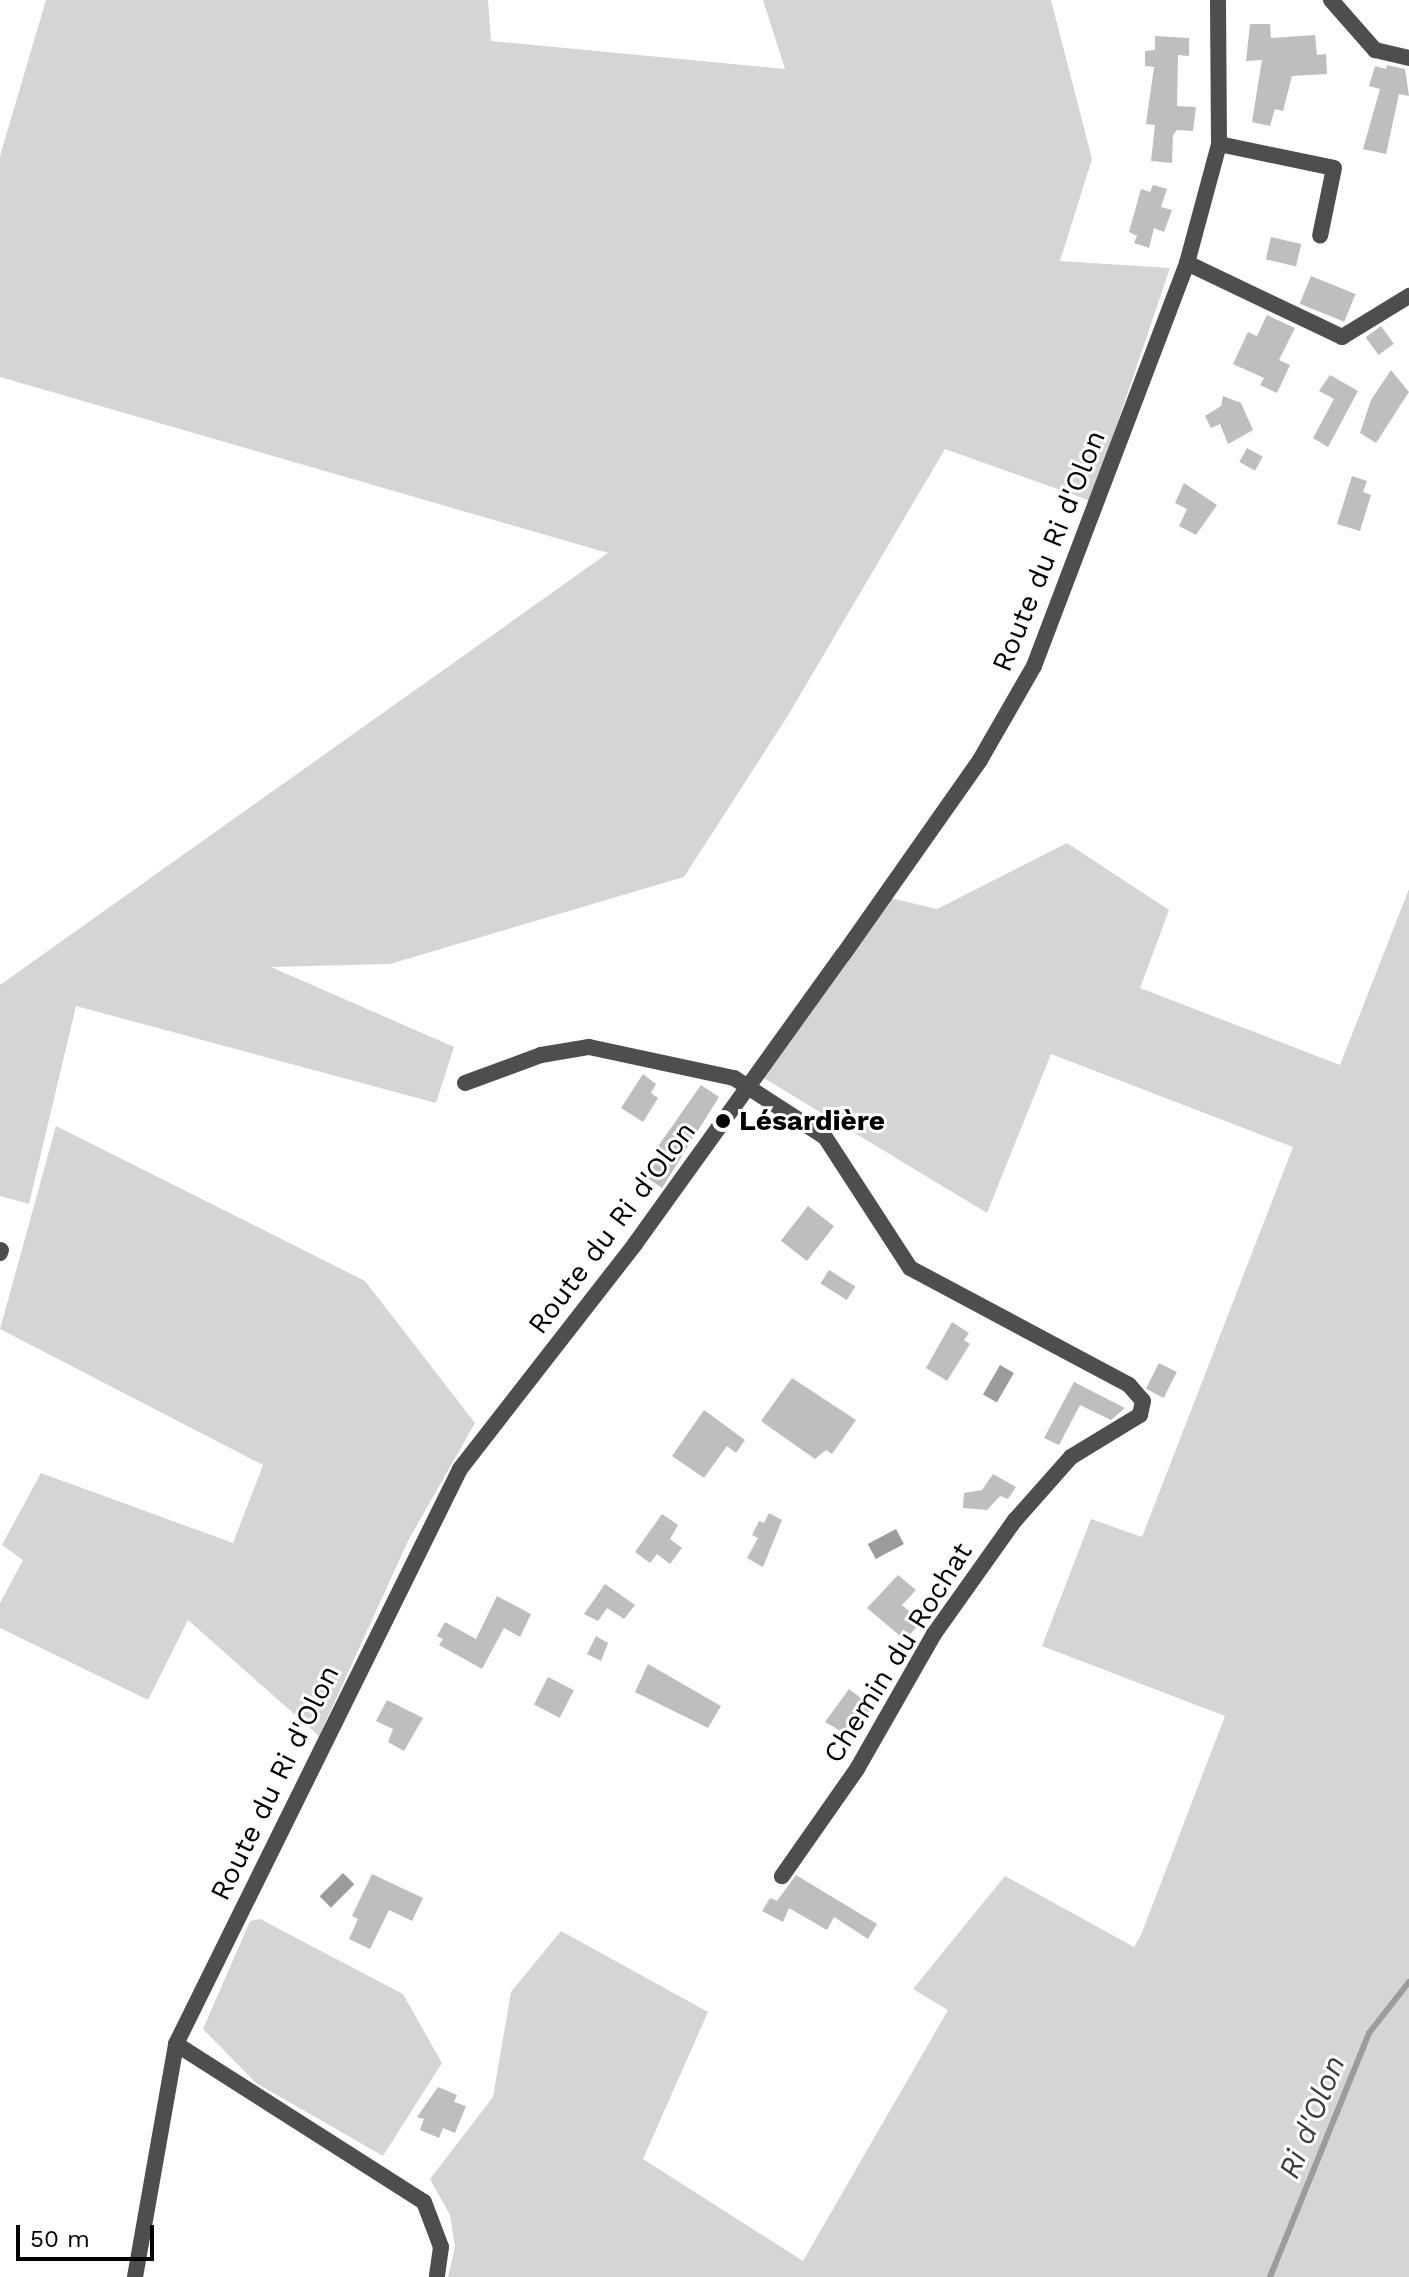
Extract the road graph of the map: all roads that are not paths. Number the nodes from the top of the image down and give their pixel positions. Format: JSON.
{"nodes":[{"id":1,"x":1218,"y":0,"type":"edge"},
{"id":2,"x":1331,"y":0,"type":"edge"},
{"id":3,"x":1409,"y":58,"type":"edge"},
{"id":4,"x":1219,"y":144,"type":"junction"},
{"id":5,"x":1320,"y":236,"type":"dead end"},
{"id":6,"x":1187,"y":263,"type":"junction"},
{"id":7,"x":1409,"y":296,"type":"edge"},
{"id":8,"x":465,"y":1083,"type":"dead end"},
{"id":9,"x":746,"y":1088,"type":"junction"},
{"id":10,"x":782,"y":1876,"type":"dead end"},
{"id":11,"x":176,"y":2044,"type":"junction"},
{"id":12,"x":135,"y":2277,"type":"edge"},
{"id":13,"x":437,"y":2277,"type":"edge"}],
"edges":[{"from":1,"to":4,"type":"street","name":"Route du Ri d'Olon"},
{"from":2,"to":3,"type":"street"},
{"from":4,"to":5,"type":"street"},
{"from":4,"to":6,"type":"street","name":"Route du Ri d'Olon"},
{"from":6,"to":7,"type":"street"},
{"from":6,"to":9,"type":"street","name":"Route du Ri d'Olon"},
{"from":8,"to":9,"type":"street"},
{"from":9,"to":10,"type":"street","name":"Chemin du Rochat"},
{"from":9,"to":11,"type":"street","name":"Route du Ri d'Olon"},
{"from":11,"to":12,"type":"street","name":"Route du Ri d'Olon"},
{"from":11,"to":13,"type":"street"}]}
